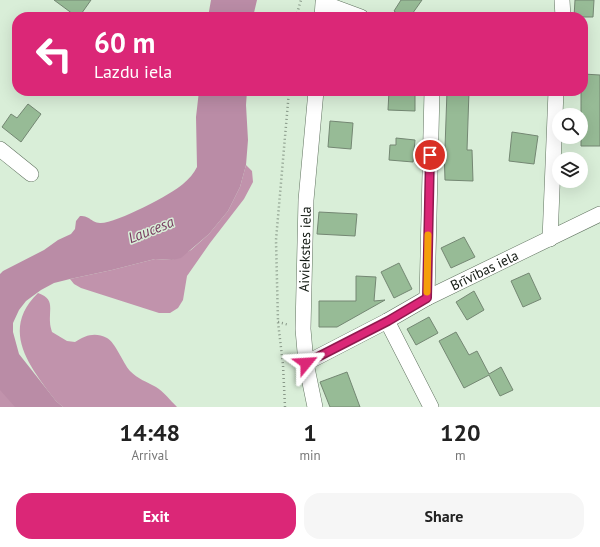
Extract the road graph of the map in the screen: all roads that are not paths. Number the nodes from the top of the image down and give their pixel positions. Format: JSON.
{"nodes":[{"id":1,"x":562,"y":0,"type":"edge"},
{"id":2,"x":323,"y":10,"type":"edge"},
{"id":3,"x":334,"y":12,"type":"edge"},
{"id":4,"x":563,"y":12,"type":"edge"},
{"id":5,"x":316,"y":96,"type":"edge"},
{"id":6,"x":432,"y":96,"type":"edge"},
{"id":7,"x":556,"y":96,"type":"edge"},
{"id":8,"x":0,"y":149,"type":"edge"},
{"id":9,"x":31,"y":174,"type":"dead end"},
{"id":10,"x":600,"y":214,"type":"edge"},
{"id":11,"x":550,"y":239,"type":"junction"},
{"id":12,"x":427,"y":298,"type":"junction"},
{"id":13,"x":388,"y":321,"type":"junction"},
{"id":14,"x":306,"y":363,"type":"junction"},
{"id":15,"x":315,"y":407,"type":"edge"},
{"id":16,"x":431,"y":407,"type":"edge"}],
"edges":[{"from":1,"to":4,"type":"street"},
{"from":2,"to":3,"type":"street"},
{"from":5,"to":14,"type":"street","name":"Aiviekstes iela"},
{"from":6,"to":12,"type":"street"},
{"from":7,"to":11,"type":"street"},
{"from":8,"to":9,"type":"street"},
{"from":10,"to":11,"type":"street","name":"Brīvības iela"},
{"from":11,"to":12,"type":"street","name":"Brīvības iela"},
{"from":12,"to":13,"type":"street","name":"Brīvības iela"},
{"from":13,"to":14,"type":"street","name":"Brīvības iela"},
{"from":13,"to":16,"type":"street"},
{"from":14,"to":15,"type":"street","name":"Aiviekstes iela"}]}
